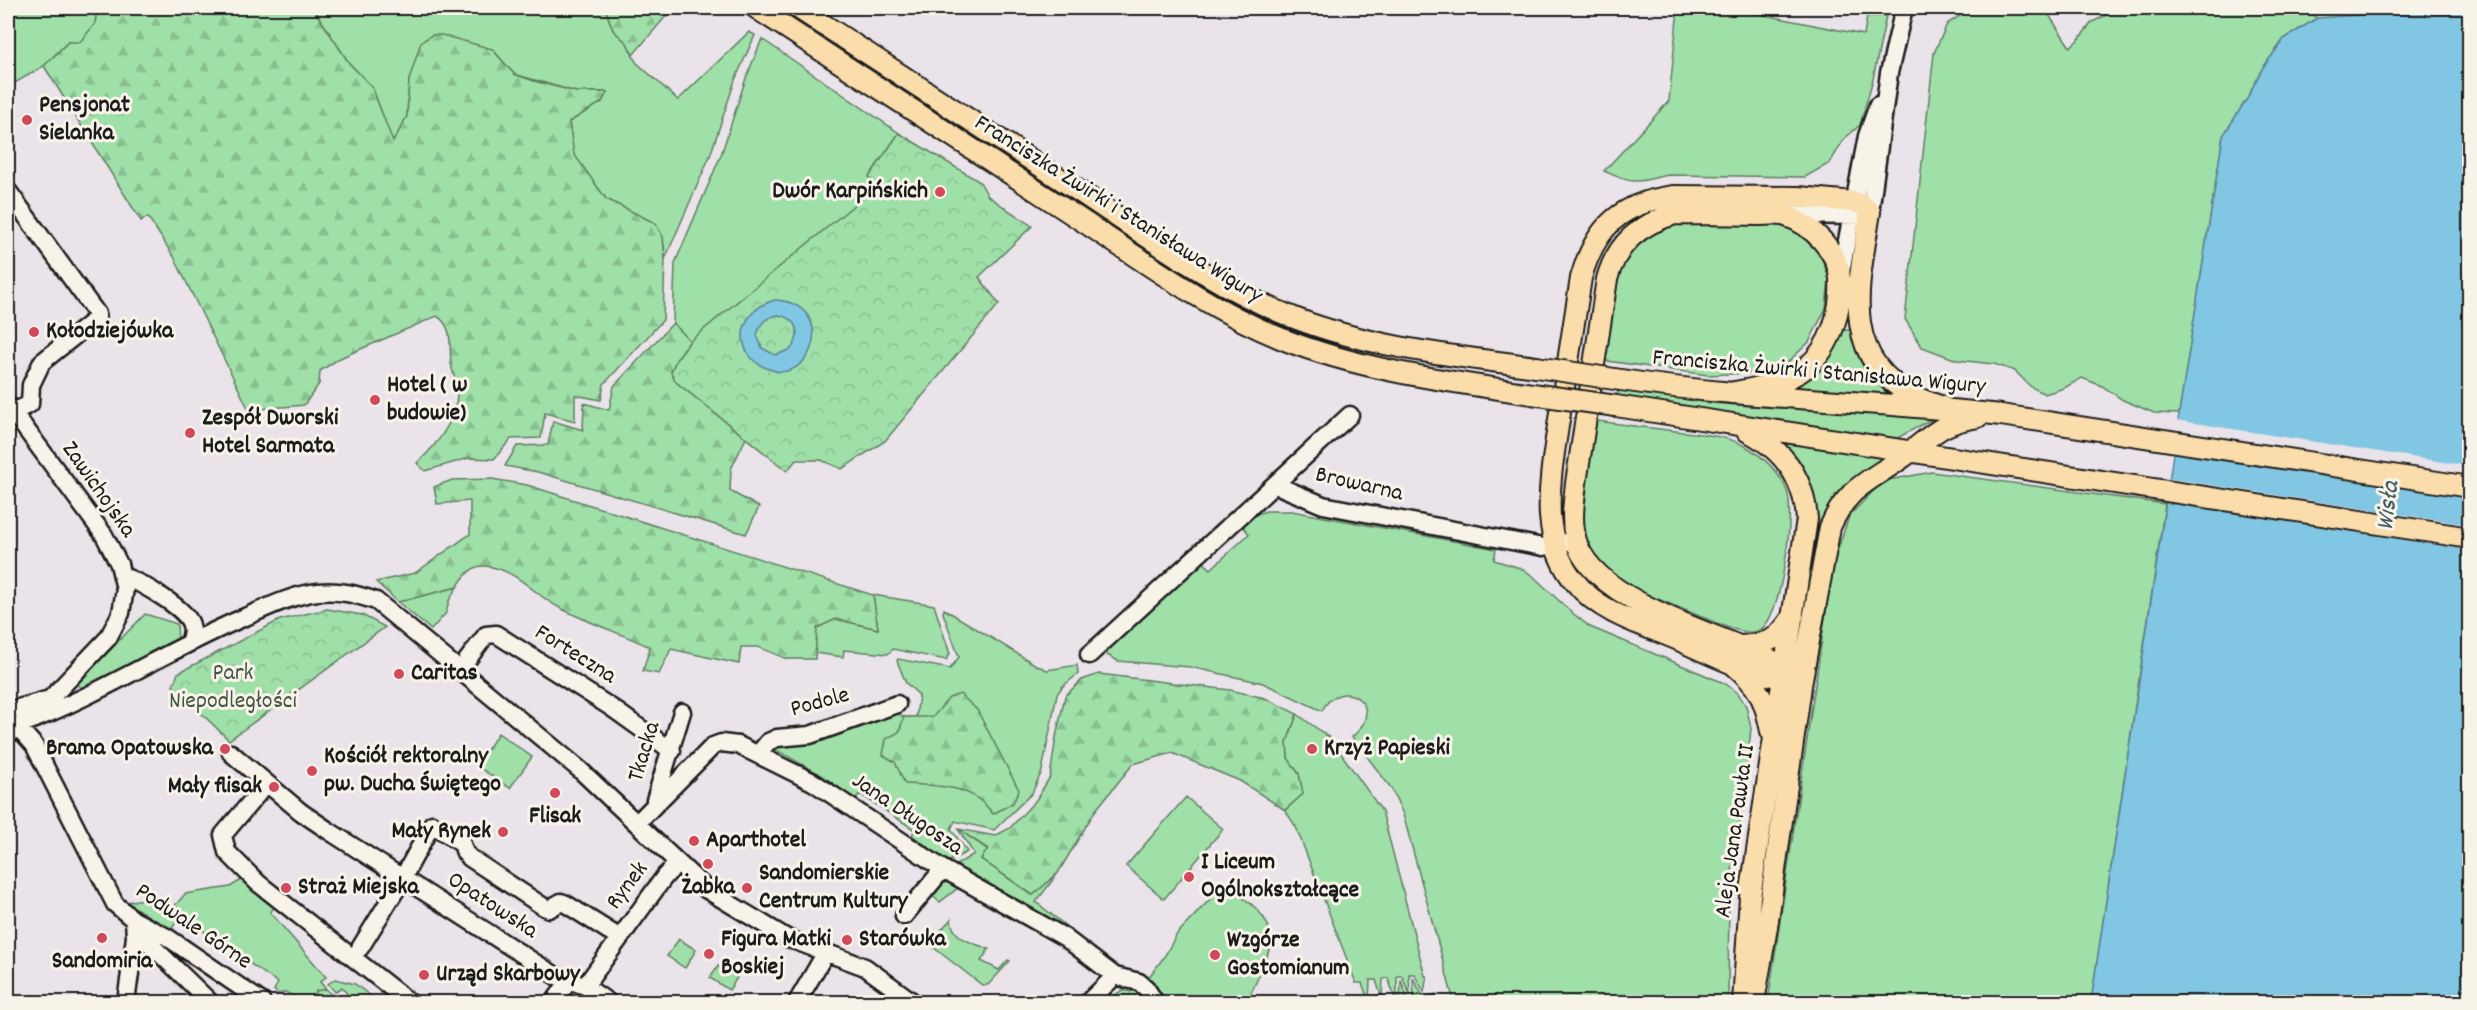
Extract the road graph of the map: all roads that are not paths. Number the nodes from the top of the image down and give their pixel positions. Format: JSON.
{"nodes":[{"id":1,"x":756,"y":8,"type":"edge"},
{"id":2,"x":798,"y":8,"type":"edge"},
{"id":3,"x":1904,"y":8,"type":"edge"},
{"id":4,"x":8,"y":191,"type":"edge"},
{"id":5,"x":1858,"y":210,"type":"junction"},
{"id":6,"x":1785,"y":215,"type":"junction"},
{"id":7,"x":1840,"y":277,"type":"junction"},
{"id":8,"x":1730,"y":393,"type":"junction"},
{"id":9,"x":10,"y":408,"type":"edge"},
{"id":10,"x":1947,"y":409,"type":"junction"},
{"id":11,"x":1350,"y":415,"type":"dead end"},
{"id":12,"x":2001,"y":415,"type":"junction"},
{"id":13,"x":1734,"y":424,"type":"junction"},
{"id":14,"x":1910,"y":452,"type":"junction"},
{"id":15,"x":1945,"y":457,"type":"junction"},
{"id":16,"x":1885,"y":468,"type":"junction"},
{"id":17,"x":1276,"y":485,"type":"junction"},
{"id":18,"x":2469,"y":487,"type":"edge"},
{"id":19,"x":2469,"y":538,"type":"edge"},
{"id":20,"x":1576,"y":539,"type":"junction"},
{"id":21,"x":1555,"y":545,"type":"junction"},
{"id":22,"x":123,"y":576,"type":"junction"},
{"id":23,"x":1794,"y":614,"type":"junction"},
{"id":24,"x":189,"y":643,"type":"junction"},
{"id":25,"x":1735,"y":654,"type":"junction"},
{"id":26,"x":1089,"y":655,"type":"dead end"},
{"id":27,"x":459,"y":671,"type":"junction"},
{"id":28,"x":1791,"y":675,"type":"junction"},
{"id":29,"x":50,"y":699,"type":"junction"},
{"id":30,"x":897,"y":704,"type":"dead end"},
{"id":31,"x":8,"y":711,"type":"edge"},
{"id":32,"x":682,"y":712,"type":"dead end"},
{"id":33,"x":16,"y":729,"type":"edge"},
{"id":34,"x":1773,"y":743,"type":"junction"},
{"id":35,"x":672,"y":751,"type":"junction"},
{"id":36,"x":231,"y":753,"type":"dead end"},
{"id":37,"x":759,"y":753,"type":"junction"},
{"id":38,"x":266,"y":784,"type":"junction"},
{"id":39,"x":653,"y":806,"type":"junction"},
{"id":40,"x":637,"y":823,"type":"junction"},
{"id":41,"x":677,"y":864,"type":"junction"},
{"id":42,"x":943,"y":869,"type":"junction"},
{"id":43,"x":403,"y":878,"type":"junction"},
{"id":44,"x":904,"y":916,"type":"dead end"},
{"id":45,"x":134,"y":920,"type":"junction"},
{"id":46,"x":620,"y":939,"type":"junction"},
{"id":47,"x":360,"y":948,"type":"dead end"},
{"id":48,"x":825,"y":954,"type":"junction"},
{"id":49,"x":1115,"y":976,"type":"junction"},
{"id":50,"x":568,"y":982,"type":"junction"},
{"id":51,"x":585,"y":986,"type":"junction"},
{"id":52,"x":126,"y":1002,"type":"edge"},
{"id":53,"x":210,"y":1002,"type":"edge"},
{"id":54,"x":262,"y":1002,"type":"edge"},
{"id":55,"x":409,"y":1002,"type":"edge"},
{"id":56,"x":554,"y":1002,"type":"edge"},
{"id":57,"x":608,"y":1002,"type":"edge"},
{"id":58,"x":797,"y":1002,"type":"edge"},
{"id":59,"x":914,"y":1002,"type":"edge"},
{"id":60,"x":1088,"y":1002,"type":"edge"},
{"id":61,"x":1155,"y":1002,"type":"edge"},
{"id":62,"x":1743,"y":1002,"type":"edge"},
{"id":63,"x":1754,"y":1002,"type":"edge"}],
"edges":[{"from":1,"to":13,"type":"main road","name":"Franciszka Żwirki i Stanisława Wigury","bridge":true},
{"from":2,"to":8,"type":"main road","name":"Franciszka Żwirki i Stanisława Wigury","bridge":true},
{"from":3,"to":5,"type":"street"},
{"from":4,"to":9,"type":"street"},
{"from":5,"to":6,"type":"street"},
{"from":5,"to":7,"type":"street"},
{"from":5,"to":10,"type":"main road"},
{"from":5,"to":21,"type":"main road"},
{"from":6,"to":7,"type":"main road"},
{"from":6,"to":20,"type":"main road"},
{"from":7,"to":8,"type":"main road"},
{"from":8,"to":10,"type":"main road","name":"Franciszka Żwirki i Stanisława Wigury"},
{"from":9,"to":22,"type":"street","name":"Zawichojska"},
{"from":10,"to":12,"type":"main road","name":"Franciszka Żwirki i Stanisława Wigury"},
{"from":11,"to":17,"type":"street"},
{"from":12,"to":14,"type":"main road","name":"Franciszka Żwirki i Stanisława Wigury"},
{"from":12,"to":18,"type":"main road"},
{"from":13,"to":14,"type":"main road","name":"Franciszka Żwirki i Stanisława Wigury"},
{"from":13,"to":23,"type":"main road"},
{"from":14,"to":15,"type":"main road"},
{"from":14,"to":16,"type":"main road"},
{"from":15,"to":16,"type":"main road"},
{"from":15,"to":19,"type":"main road"},
{"from":16,"to":28,"type":"main road"},
{"from":17,"to":21,"type":"street","name":"Browarna"},
{"from":17,"to":26,"type":"street"},
{"from":20,"to":21,"type":"street","name":"Browarna"},
{"from":20,"to":25,"type":"main road"},
{"from":21,"to":25,"type":"main road"},
{"from":22,"to":24,"type":"street","name":"Zawichojska"},
{"from":22,"to":29,"type":"street"},
{"from":23,"to":25,"type":"main road"},
{"from":23,"to":28,"type":"main road"},
{"from":24,"to":27,"type":"street"},
{"from":24,"to":33,"type":"street"},
{"from":25,"to":28,"type":"main road"},
{"from":25,"to":34,"type":"main road"},
{"from":27,"to":35,"type":"street","name":"Forteczna"},
{"from":27,"to":40,"type":"street"},
{"from":28,"to":34,"type":"main road","name":"Aleja Jana Pawła II"},
{"from":28,"to":63,"type":"main road","name":"Aleja Jana Pawła II"},
{"from":29,"to":31,"type":"street"},
{"from":29,"to":33,"type":"street"},
{"from":30,"to":37,"type":"street","name":"Podole"},
{"from":32,"to":35,"type":"street","name":"Tkacka"},
{"from":33,"to":45,"type":"street","name":"Podwale Górne"},
{"from":34,"to":62,"type":"main road","name":"Aleja Jana Pawła II"},
{"from":35,"to":39,"type":"street","name":"Tkacka"},
{"from":36,"to":38,"type":"street","name":"Opatowska"},
{"from":37,"to":39,"type":"street","name":"Jana Długosza"},
{"from":37,"to":42,"type":"street","name":"Jana Długosza"},
{"from":38,"to":43,"type":"street","name":"Opatowska"},
{"from":38,"to":55,"type":"street"},
{"from":39,"to":40,"type":"street","name":"Jana Długosza"},
{"from":40,"to":41,"type":"street"},
{"from":41,"to":46,"type":"street","name":"Rynek"},
{"from":41,"to":48,"type":"street","name":"Rynek"},
{"from":42,"to":44,"type":"street"},
{"from":42,"to":49,"type":"street","name":"Jana Długosza"},
{"from":43,"to":46,"type":"street"},
{"from":43,"to":47,"type":"street"},
{"from":43,"to":50,"type":"street","name":"Opatowska"},
{"from":45,"to":52,"type":"street"},
{"from":45,"to":53,"type":"street"},
{"from":45,"to":54,"type":"street","name":"Podwale Górne"},
{"from":46,"to":51,"type":"street","name":"Rynek"},
{"from":48,"to":58,"type":"street"},
{"from":48,"to":59,"type":"street","name":"Rynek"},
{"from":49,"to":60,"type":"street"},
{"from":49,"to":61,"type":"street","name":"Jana Długosza"},
{"from":50,"to":51,"type":"street","name":"Opatowska"},
{"from":50,"to":56,"type":"street"},
{"from":51,"to":57,"type":"street"}]}
